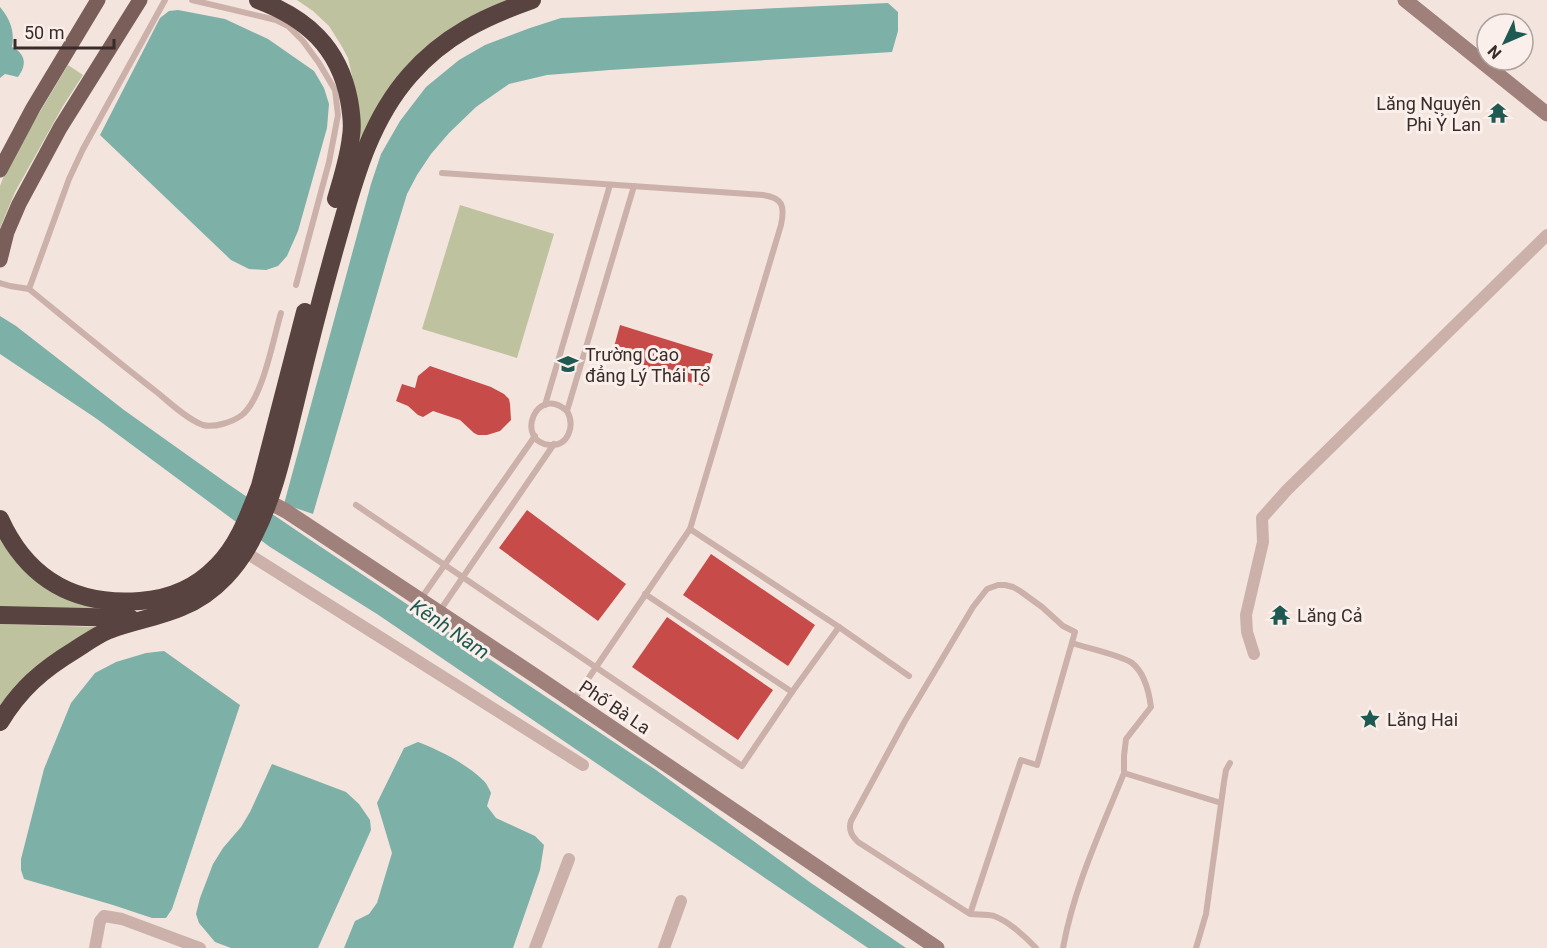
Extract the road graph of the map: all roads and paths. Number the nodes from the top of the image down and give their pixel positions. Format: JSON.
{"nodes":[{"id":1,"x":98,"y":0,"type":"edge"},
{"id":2,"x":140,"y":0,"type":"edge"},
{"id":3,"x":165,"y":0,"type":"edge"},
{"id":4,"x":192,"y":0,"type":"edge"},
{"id":5,"x":258,"y":0,"type":"edge"},
{"id":6,"x":532,"y":0,"type":"edge"},
{"id":7,"x":1405,"y":0,"type":"edge"},
{"id":8,"x":1547,"y":114,"type":"edge"},
{"id":9,"x":0,"y":170,"type":"edge"},
{"id":10,"x":442,"y":172,"type":"dead end"},
{"id":11,"x":610,"y":184,"type":"junction"},
{"id":12,"x":634,"y":186,"type":"junction"},
{"id":13,"x":1547,"y":235,"type":"edge"},
{"id":14,"x":0,"y":260,"type":"edge"},
{"id":15,"x":0,"y":283,"type":"edge"},
{"id":16,"x":296,"y":285,"type":"dead end"},
{"id":17,"x":29,"y":289,"type":"junction"},
{"id":18,"x":281,"y":313,"type":"dead end"},
{"id":19,"x":545,"y":405,"type":"junction"},
{"id":20,"x":567,"y":411,"type":"junction"},
{"id":21,"x":535,"y":436,"type":"junction"},
{"id":22,"x":555,"y":444,"type":"junction"},
{"id":23,"x":264,"y":494,"type":"junction"},
{"id":24,"x":356,"y":505,"type":"dead end"},
{"id":25,"x":0,"y":519,"type":"edge"},
{"id":26,"x":690,"y":529,"type":"junction"},
{"id":27,"x":241,"y":546,"type":"junction"},
{"id":28,"x":445,"y":565,"type":"junction"},
{"id":29,"x":463,"y":577,"type":"junction"},
{"id":30,"x":645,"y":594,"type":"junction"},
{"id":31,"x":420,"y":600,"type":"junction"},
{"id":32,"x":439,"y":613,"type":"junction"},
{"id":33,"x":0,"y":615,"type":"edge"},
{"id":34,"x":145,"y":618,"type":"junction"},
{"id":35,"x":839,"y":627,"type":"junction"},
{"id":36,"x":1072,"y":643,"type":"junction"},
{"id":37,"x":1254,"y":654,"type":"dead end"},
{"id":38,"x":595,"y":667,"type":"junction"},
{"id":39,"x":909,"y":676,"type":"dead end"},
{"id":40,"x":792,"y":692,"type":"junction"},
{"id":41,"x":572,"y":702,"type":"junction"},
{"id":42,"x":0,"y":723,"type":"edge"},
{"id":43,"x":1230,"y":764,"type":"dead end"},
{"id":44,"x":583,"y":765,"type":"dead end"},
{"id":45,"x":1124,"y":773,"type":"junction"},
{"id":46,"x":1221,"y":803,"type":"junction"},
{"id":47,"x":569,"y":859,"type":"dead end"},
{"id":48,"x":681,"y":901,"type":"dead end"},
{"id":49,"x":970,"y":914,"type":"junction"},
{"id":50,"x":95,"y":948,"type":"edge"},
{"id":51,"x":200,"y":948,"type":"edge"},
{"id":52,"x":535,"y":948,"type":"edge"},
{"id":53,"x":664,"y":948,"type":"edge"},
{"id":54,"x":937,"y":948,"type":"edge"},
{"id":55,"x":1036,"y":948,"type":"edge"},
{"id":56,"x":1063,"y":948,"type":"edge"},
{"id":57,"x":1196,"y":948,"type":"edge"}],
"edges":[{"from":1,"to":9,"type":"main road"},
{"from":2,"to":14,"type":"main road"},
{"from":3,"to":17,"type":"lane"},
{"from":4,"to":16,"type":"lane"},
{"from":5,"to":23,"type":"highway"},
{"from":6,"to":23,"type":"highway"},
{"from":7,"to":8,"type":"street"},
{"from":10,"to":11,"type":"lane"},
{"from":11,"to":12,"type":"lane"},
{"from":11,"to":19,"type":"lane"},
{"from":12,"to":20,"type":"lane"},
{"from":12,"to":26,"type":"lane"},
{"from":13,"to":37,"type":"street"},
{"from":15,"to":17,"type":"lane"},
{"from":17,"to":18,"type":"lane"},
{"from":19,"to":20,"type":"lane"},
{"from":19,"to":21,"type":"lane"},
{"from":20,"to":22,"type":"lane"},
{"from":21,"to":22,"type":"lane"},
{"from":21,"to":28,"type":"lane"},
{"from":22,"to":29,"type":"lane"},
{"from":23,"to":27,"type":"highway"},
{"from":23,"to":31,"type":"street","name":"Phố Bà La"},
{"from":24,"to":28,"type":"lane"},
{"from":25,"to":27,"type":"highway"},
{"from":26,"to":30,"type":"lane"},
{"from":26,"to":35,"type":"lane"},
{"from":27,"to":34,"type":"highway"},
{"from":27,"to":44,"type":"street"},
{"from":28,"to":29,"type":"lane"},
{"from":28,"to":31,"type":"lane"},
{"from":29,"to":32,"type":"lane"},
{"from":29,"to":38,"type":"lane"},
{"from":30,"to":38,"type":"lane"},
{"from":30,"to":40,"type":"lane"},
{"from":31,"to":32,"type":"street","name":"Phố Bà La"},
{"from":32,"to":41,"type":"street","name":"Phố Bà La"},
{"from":33,"to":34,"type":"highway"},
{"from":34,"to":42,"type":"highway"},
{"from":35,"to":39,"type":"lane"},
{"from":35,"to":40,"type":"lane"},
{"from":36,"to":45,"type":"lane"},
{"from":36,"to":49,"type":"lane"},
{"from":36,"to":49,"type":"lane"},
{"from":38,"to":40,"type":"lane"},
{"from":38,"to":41,"type":"lane"},
{"from":41,"to":54,"type":"street","name":"Phố Bà La"},
{"from":43,"to":46,"type":"lane"},
{"from":45,"to":46,"type":"lane"},
{"from":45,"to":56,"type":"lane"},
{"from":46,"to":57,"type":"lane"},
{"from":47,"to":52,"type":"street"},
{"from":48,"to":53,"type":"street"},
{"from":49,"to":55,"type":"lane"},
{"from":50,"to":51,"type":"street"}]}
